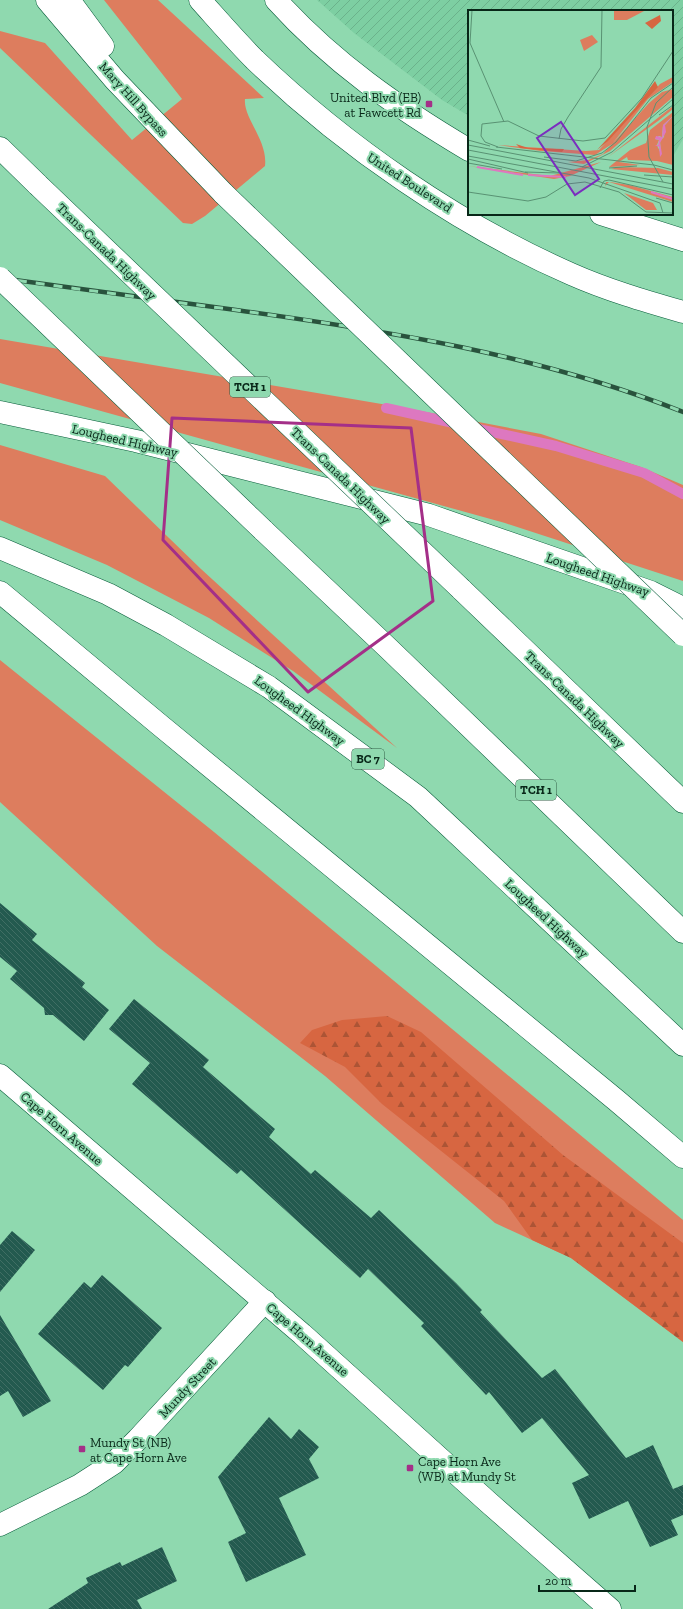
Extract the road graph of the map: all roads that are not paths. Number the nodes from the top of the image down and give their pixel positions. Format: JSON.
{"nodes":[{"id":1,"x":47,"y":0,"type":"edge"},
{"id":2,"x":69,"y":0,"type":"edge"},
{"id":3,"x":200,"y":0,"type":"edge"},
{"id":4,"x":276,"y":0,"type":"edge"},
{"id":5,"x":0,"y":148,"type":"edge"},
{"id":6,"x":468,"y":149,"type":"edge"},
{"id":7,"x":224,"y":194,"type":"junction"},
{"id":8,"x":604,"y":215,"type":"edge"},
{"id":9,"x":683,"y":240,"type":"edge"},
{"id":10,"x":0,"y":278,"type":"edge"},
{"id":11,"x":683,"y":312,"type":"edge"},
{"id":12,"x":0,"y":412,"type":"edge"},
{"id":13,"x":0,"y":548,"type":"edge"},
{"id":14,"x":0,"y":592,"type":"edge"},
{"id":15,"x":683,"y":608,"type":"edge"},
{"id":16,"x":683,"y":635,"type":"edge"},
{"id":17,"x":683,"y":802,"type":"edge"},
{"id":18,"x":683,"y":932,"type":"edge"},
{"id":19,"x":683,"y":1045,"type":"edge"},
{"id":20,"x":0,"y":1075,"type":"edge"},
{"id":21,"x":683,"y":1157,"type":"edge"},
{"id":22,"x":265,"y":1301,"type":"junction"},
{"id":23,"x":0,"y":1524,"type":"edge"},
{"id":24,"x":610,"y":1609,"type":"edge"}],
"edges":[{"from":1,"to":7,"type":"main road","name":"Mary Hill Bypass"},
{"from":2,"to":7,"type":"main road"},
{"from":3,"to":11,"type":"main road","name":"United Boulevard"},
{"from":4,"to":6,"type":"main road"},
{"from":5,"to":17,"type":"main road","name":"Trans-Canada Highway","number":"TCH 1","bridge":true},
{"from":7,"to":16,"type":"main road","bridge":true},
{"from":8,"to":9,"type":"main road"},
{"from":10,"to":18,"type":"main road","number":"TCH 1","bridge":true},
{"from":12,"to":15,"type":"main road","name":"Lougheed Highway"},
{"from":13,"to":19,"type":"main road","name":"Lougheed Highway","number":"BC 7"},
{"from":14,"to":21,"type":"main road"},
{"from":20,"to":22,"type":"main road","name":"Cape Horn Avenue"},
{"from":22,"to":23,"type":"main road","name":"Mundy Street"},
{"from":22,"to":24,"type":"main road","name":"Cape Horn Avenue"}]}
